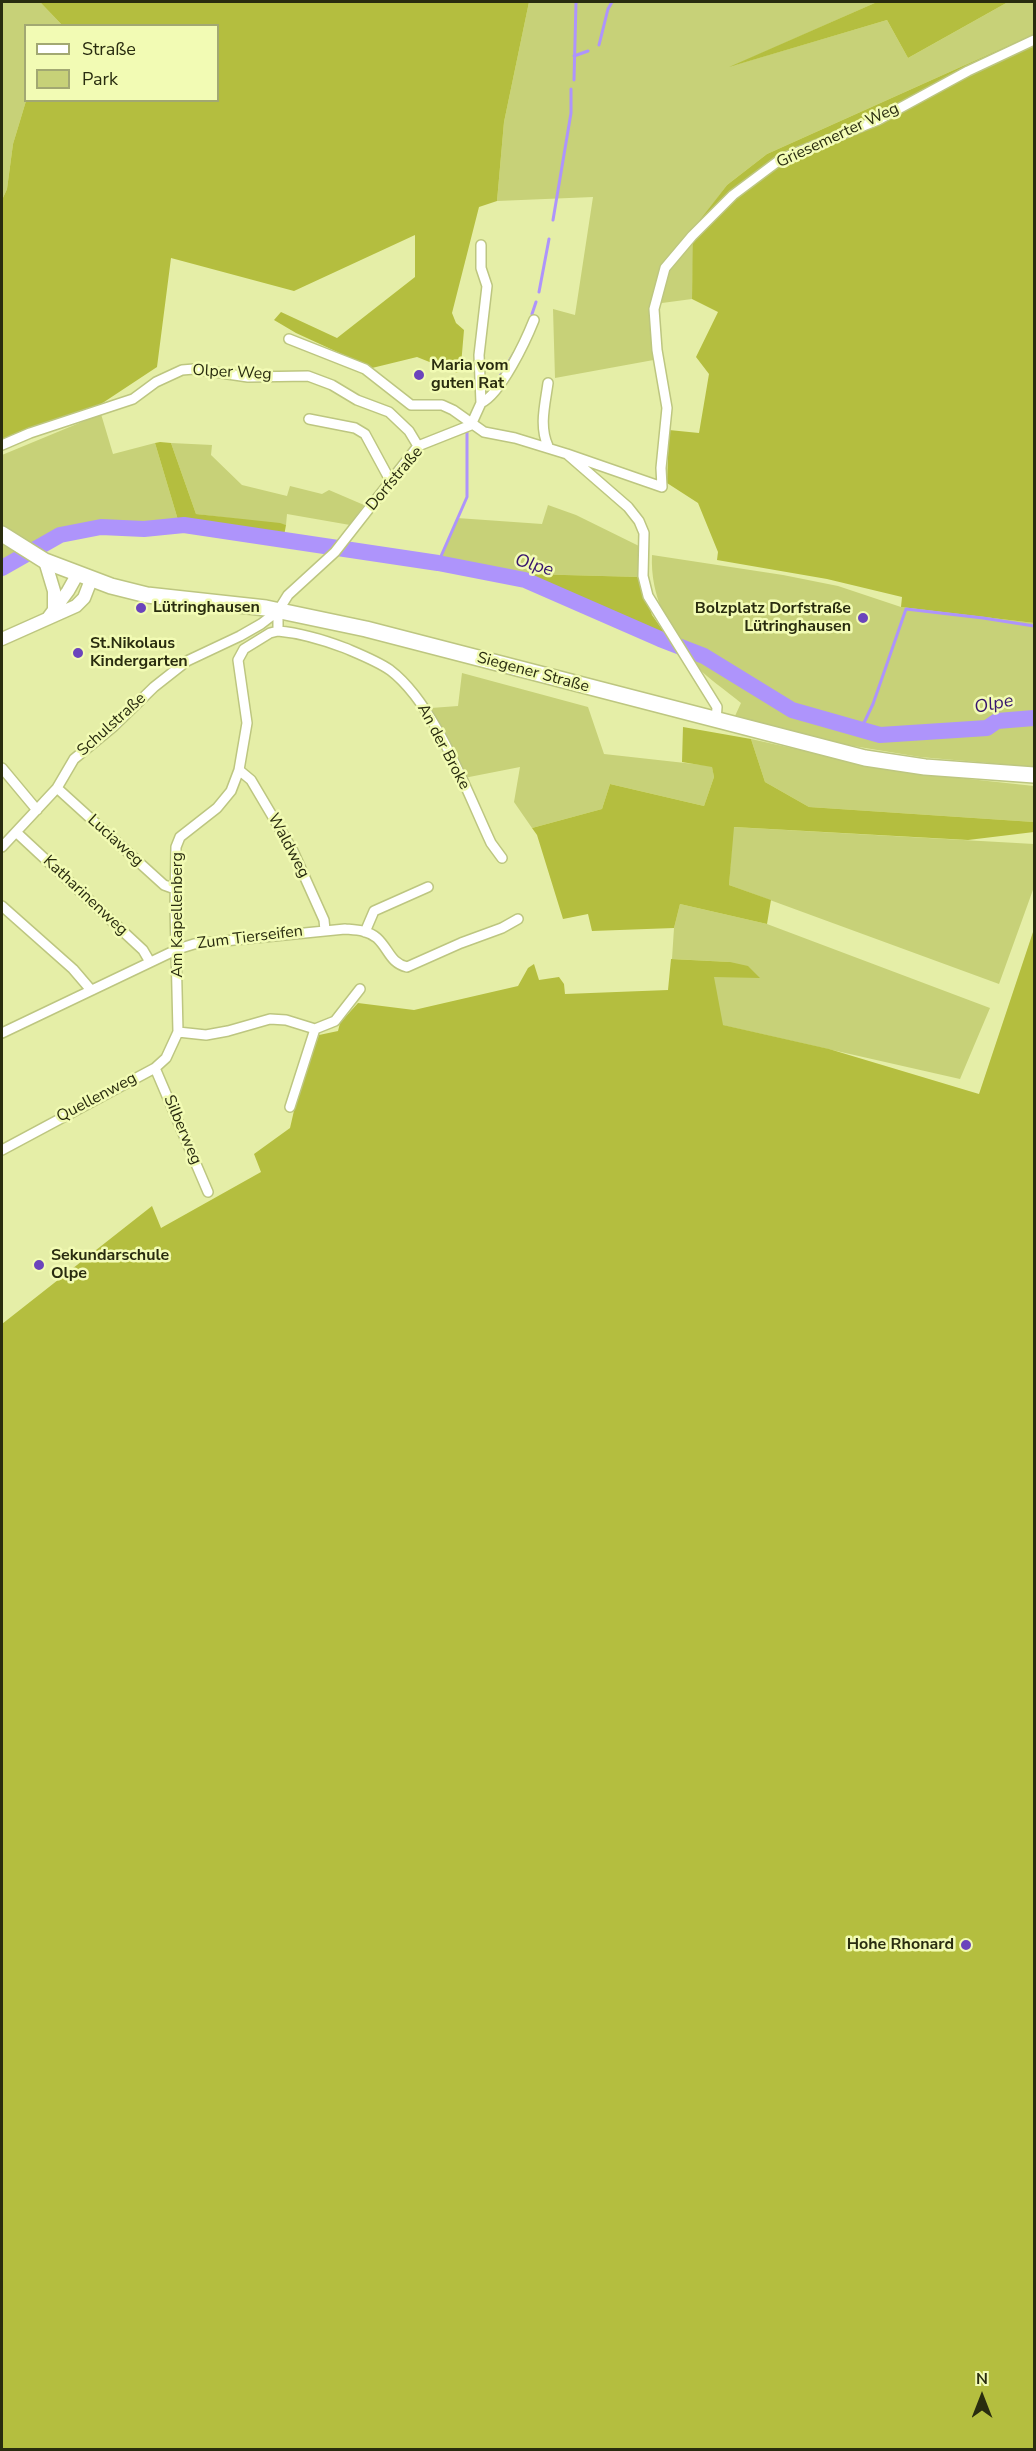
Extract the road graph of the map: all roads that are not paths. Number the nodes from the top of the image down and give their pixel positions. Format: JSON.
{"nodes":[{"id":1,"x":1035,"y":40,"type":"edge"},
{"id":2,"x":481,"y":244,"type":"dead end"},
{"id":3,"x":534,"y":320,"type":"dead end"},
{"id":4,"x":289,"y":339,"type":"dead end"},
{"id":5,"x":548,"y":383,"type":"dead end"},
{"id":6,"x":481,"y":403,"type":"junction"},
{"id":7,"x":309,"y":419,"type":"dead end"},
{"id":8,"x":471,"y":425,"type":"junction"},
{"id":9,"x":2,"y":445,"type":"edge"},
{"id":10,"x":418,"y":446,"type":"junction"},
{"id":11,"x":548,"y":446,"type":"junction"},
{"id":12,"x":567,"y":454,"type":"junction"},
{"id":13,"x":391,"y":482,"type":"junction"},
{"id":14,"x":2,"y":534,"type":"edge"},
{"id":15,"x":45,"y":561,"type":"junction"},
{"id":16,"x":76,"y":575,"type":"junction"},
{"id":17,"x":91,"y":580,"type":"junction"},
{"id":18,"x":278,"y":611,"type":"junction"},
{"id":19,"x":51,"y":614,"type":"junction"},
{"id":20,"x":278,"y":631,"type":"junction"},
{"id":21,"x":2,"y":639,"type":"edge"},
{"id":22,"x":716,"y":721,"type":"junction"},
{"id":23,"x":2,"y":768,"type":"edge"},
{"id":24,"x":239,"y":770,"type":"junction"},
{"id":25,"x":1035,"y":775,"type":"edge"},
{"id":26,"x":57,"y":788,"type":"junction"},
{"id":27,"x":37,"y":810,"type":"junction"},
{"id":28,"x":16,"y":832,"type":"junction"},
{"id":29,"x":2,"y":847,"type":"edge"},
{"id":30,"x":502,"y":858,"type":"dead end"},
{"id":31,"x":428,"y":887,"type":"dead end"},
{"id":32,"x":175,"y":889,"type":"junction"},
{"id":33,"x":2,"y":905,"type":"edge"},
{"id":34,"x":518,"y":919,"type":"dead end"},
{"id":35,"x":325,"y":930,"type":"junction"},
{"id":36,"x":365,"y":932,"type":"junction"},
{"id":37,"x":178,"y":949,"type":"junction"},
{"id":38,"x":150,"y":962,"type":"junction"},
{"id":39,"x":360,"y":989,"type":"dead end"},
{"id":40,"x":91,"y":990,"type":"junction"},
{"id":41,"x":315,"y":1029,"type":"junction"},
{"id":42,"x":178,"y":1032,"type":"junction"},
{"id":43,"x":2,"y":1034,"type":"edge"},
{"id":44,"x":155,"y":1068,"type":"junction"},
{"id":45,"x":290,"y":1107,"type":"dead end"},
{"id":46,"x":2,"y":1150,"type":"edge"},
{"id":47,"x":208,"y":1192,"type":"dead end"}],
"edges":[{"from":1,"to":12,"type":"street","name":"Griesemerter Weg"},
{"from":2,"to":6,"type":"street"},
{"from":3,"to":6,"type":"street"},
{"from":4,"to":8,"type":"street"},
{"from":5,"to":11,"type":"street"},
{"from":6,"to":8,"type":"street"},
{"from":7,"to":13,"type":"street"},
{"from":8,"to":10,"type":"street","name":"Dorfstraße"},
{"from":8,"to":11,"type":"street"},
{"from":9,"to":10,"type":"street","name":"Olper Weg"},
{"from":10,"to":13,"type":"street","name":"Dorfstraße"},
{"from":11,"to":12,"type":"street"},
{"from":12,"to":22,"type":"street"},
{"from":13,"to":18,"type":"street","name":"Dorfstraße"},
{"from":14,"to":15,"type":"main road","name":"Siegener Straße"},
{"from":15,"to":16,"type":"main road","name":"Siegener Straße"},
{"from":15,"to":19,"type":"street"},
{"from":16,"to":17,"type":"main road","name":"Siegener Straße"},
{"from":16,"to":19,"type":"street"},
{"from":17,"to":18,"type":"main road","name":"Siegener Straße"},
{"from":17,"to":19,"type":"street"},
{"from":18,"to":20,"type":"street"},
{"from":18,"to":22,"type":"main road","name":"Siegener Straße"},
{"from":18,"to":26,"type":"street","name":"Schulstraße"},
{"from":19,"to":21,"type":"street"},
{"from":20,"to":24,"type":"street","name":"Am Kapellenberg"},
{"from":20,"to":30,"type":"street","name":"An der Broke"},
{"from":22,"to":25,"type":"main road","name":"Siegener Straße"},
{"from":23,"to":27,"type":"street"},
{"from":24,"to":32,"type":"street","name":"Am Kapellenberg"},
{"from":24,"to":35,"type":"street","name":"Waldweg"},
{"from":26,"to":27,"type":"street","name":"Schulstraße"},
{"from":26,"to":32,"type":"street","name":"Luciaweg"},
{"from":27,"to":28,"type":"street","name":"Schulstraße"},
{"from":28,"to":29,"type":"street","name":"Schulstraße"},
{"from":28,"to":38,"type":"street","name":"Katharinenweg"},
{"from":31,"to":36,"type":"street"},
{"from":32,"to":37,"type":"street","name":"Am Kapellenberg"},
{"from":33,"to":40,"type":"street"},
{"from":34,"to":36,"type":"street"},
{"from":35,"to":36,"type":"street","name":"Zum Tierseifen"},
{"from":35,"to":37,"type":"street","name":"Zum Tierseifen"},
{"from":37,"to":38,"type":"street","name":"Zum Tierseifen"},
{"from":37,"to":42,"type":"street","name":"Am Kapellenberg"},
{"from":38,"to":40,"type":"street","name":"Zum Tierseifen"},
{"from":39,"to":41,"type":"street"},
{"from":40,"to":43,"type":"street","name":"Zum Tierseifen"},
{"from":41,"to":42,"type":"street"},
{"from":41,"to":45,"type":"street"},
{"from":42,"to":44,"type":"street","name":"Quellenweg"},
{"from":44,"to":46,"type":"street","name":"Quellenweg"},
{"from":44,"to":47,"type":"street","name":"Silberweg"}]}
